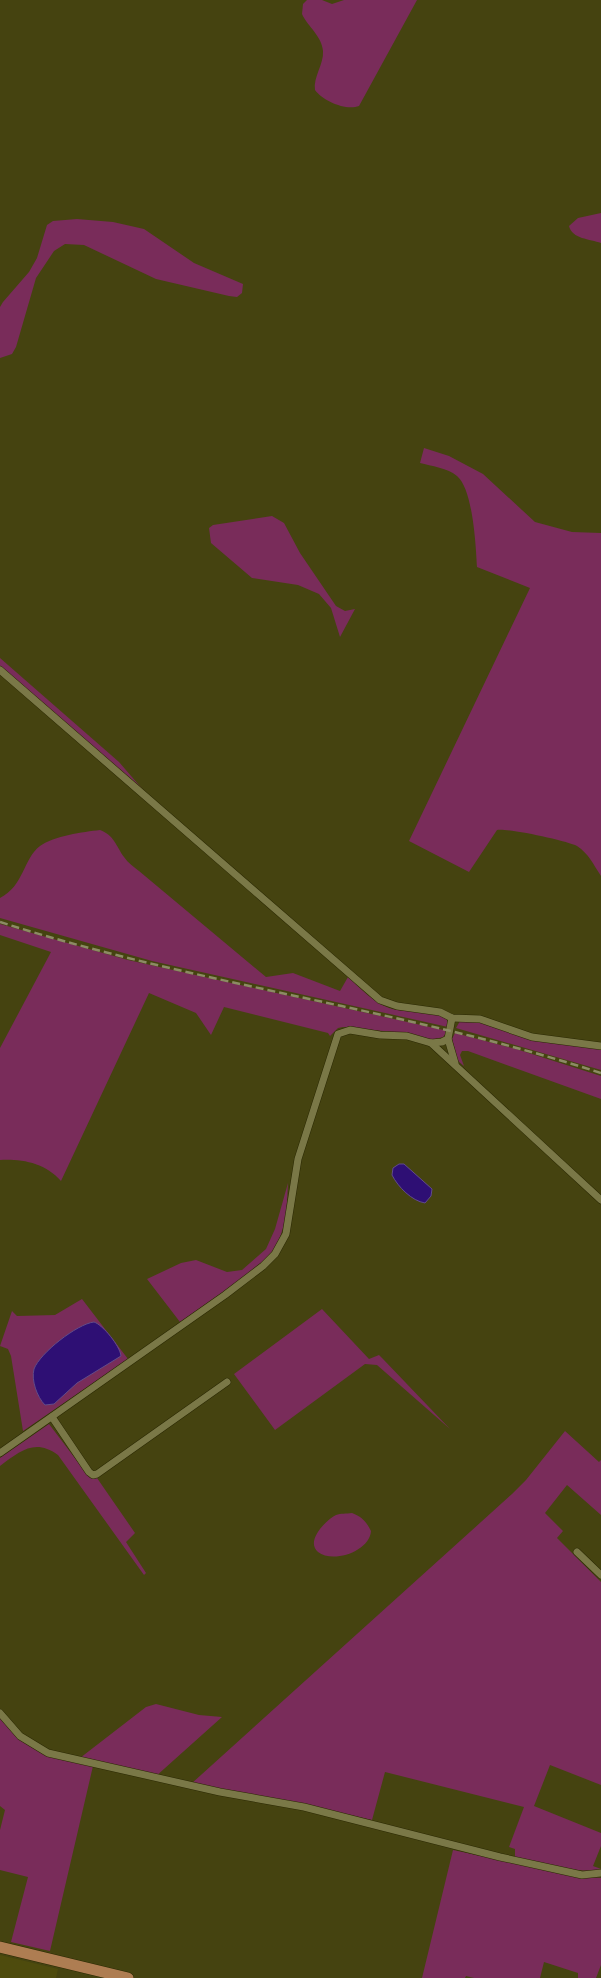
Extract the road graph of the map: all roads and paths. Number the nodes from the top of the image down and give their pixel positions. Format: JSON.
{"nodes":[{"id":1,"x":0,"y":670,"type":"edge"},
{"id":2,"x":452,"y":1018,"type":"junction"},
{"id":3,"x":448,"y":1039,"type":"junction"},
{"id":4,"x":431,"y":1043,"type":"junction"},
{"id":5,"x":601,"y":1046,"type":"edge"},
{"id":6,"x":455,"y":1063,"type":"junction"},
{"id":7,"x":601,"y":1200,"type":"edge"},
{"id":8,"x":227,"y":1382,"type":"dead end"},
{"id":9,"x":52,"y":1417,"type":"junction"},
{"id":10,"x":0,"y":1453,"type":"edge"},
{"id":11,"x":577,"y":1552,"type":"dead end"},
{"id":12,"x":601,"y":1575,"type":"edge"},
{"id":13,"x":0,"y":1713,"type":"edge"},
{"id":14,"x":601,"y":1873,"type":"edge"},
{"id":15,"x":0,"y":1947,"type":"edge"},
{"id":16,"x":128,"y":1978,"type":"edge"}],
"edges":[{"from":1,"to":2,"type":"street"},
{"from":2,"to":3,"type":"street"},
{"from":2,"to":5,"type":"street"},
{"from":3,"to":4,"type":"street"},
{"from":3,"to":6,"type":"street"},
{"from":4,"to":6,"type":"street"},
{"from":4,"to":9,"type":"street"},
{"from":6,"to":7,"type":"street"},
{"from":8,"to":9,"type":"street"},
{"from":9,"to":10,"type":"street"},
{"from":11,"to":12,"type":"street"},
{"from":13,"to":14,"type":"street"},
{"from":15,"to":16,"type":"main road"}]}
